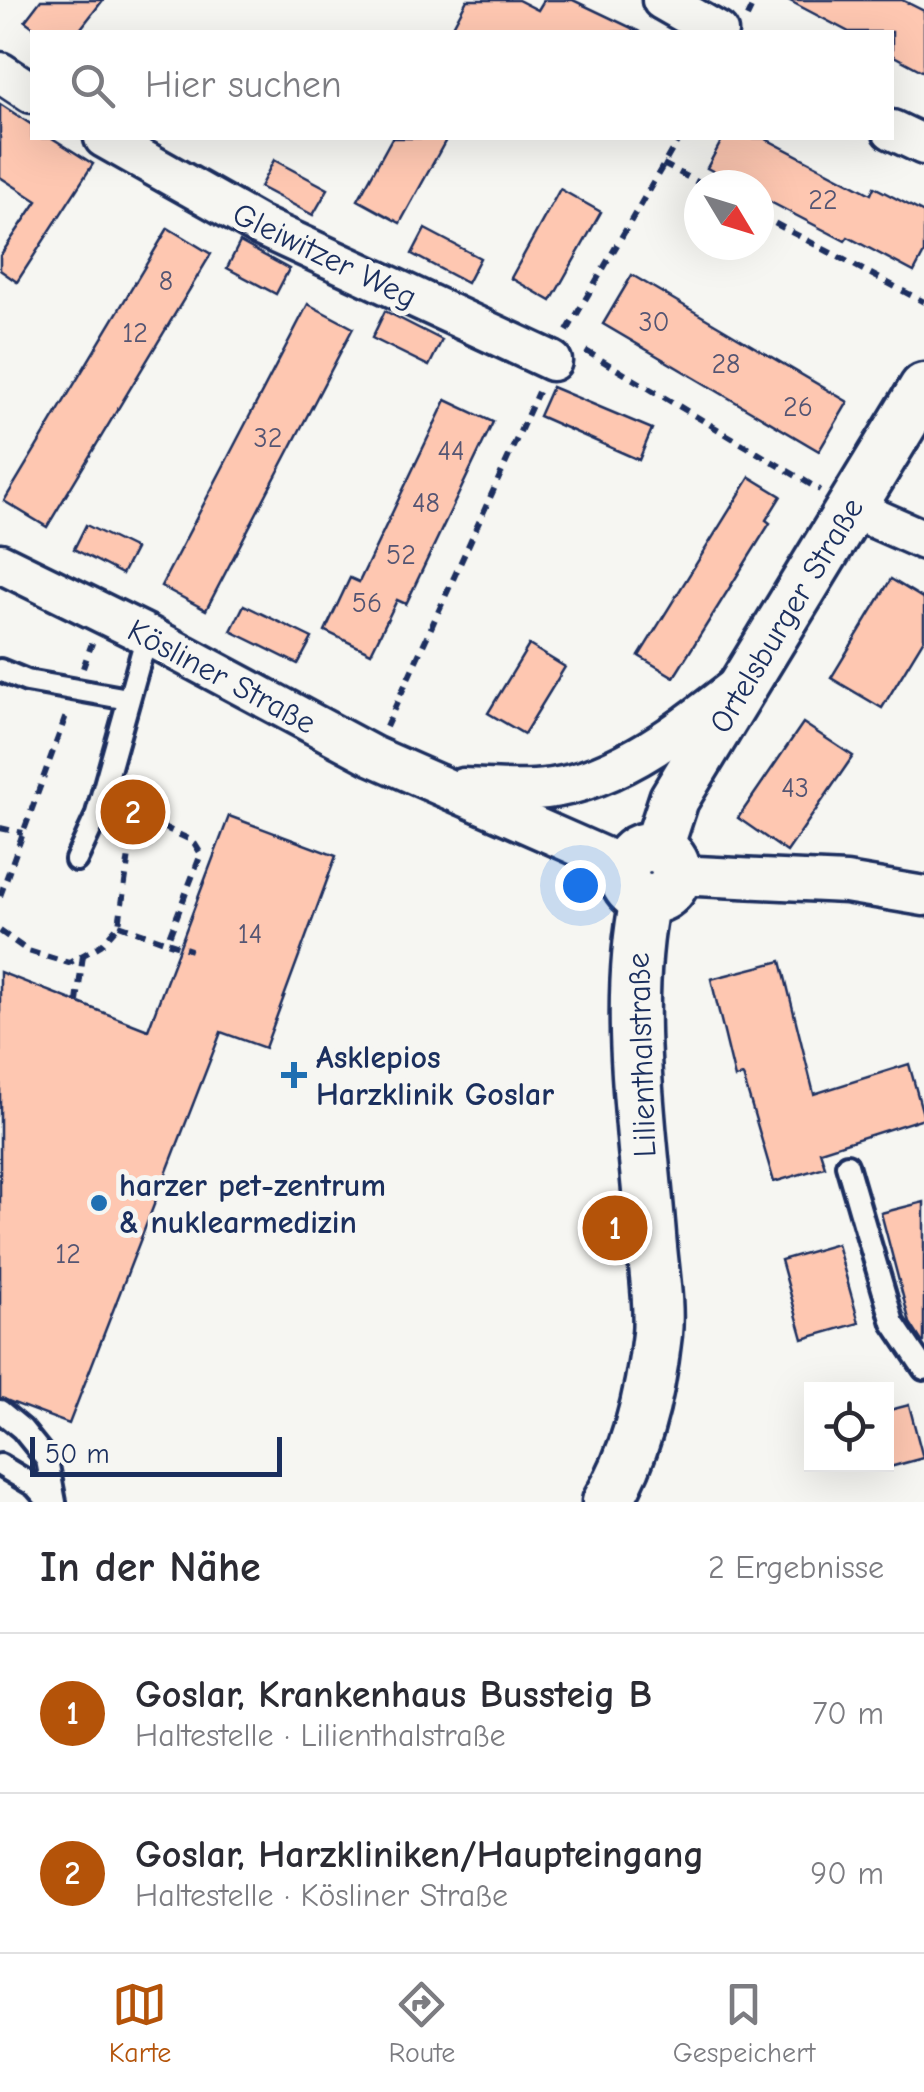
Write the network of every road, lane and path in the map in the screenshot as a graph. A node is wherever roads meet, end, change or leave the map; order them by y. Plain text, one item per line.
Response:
1 (662, 0) edge
2 (714, 30) edge
3 (0, 72) edge
4 (30, 92) edge
5 (894, 131) edge
6 (108, 140) edge
7 (678, 140) edge
8 (924, 145) edge
9 (663, 164) junction
10 (684, 175) edge
11 (774, 222) edge
12 (924, 302) edge
13 (558, 349) junction
14 (924, 388) edge
15 (851, 508) junction
16 (924, 540) edge
17 (0, 562) edge
18 (103, 613) junction
19 (147, 635) junction
20 (0, 670) edge
21 (748, 677) junction
22 (75, 690) junction
23 (128, 699) junction
24 (373, 756) junction
25 (446, 788) junction
26 (0, 828) edge
27 (23, 833) junction
28 (76, 860) dead end
29 (651, 872) junction
30 (0, 896) edge
31 (924, 896) edge
32 (119, 925) junction
33 (0, 931) edge
34 (168, 942) junction
35 (191, 950) dead end
36 (85, 954) junction
37 (77, 1002) dead end
38 (846, 1165) dead end
39 (924, 1369) edge
40 (0, 1411) edge
41 (0, 1465) edge
42 (617, 1500) edge
43 (52, 1502) edge

1 - 2 street
3 - 4 street
5 - 8 street
6 - 13 street, Gleiwitzer Weg
7 - 9 path
9 - 10 path
9 - 13 path
11 - 12 path
13 - 15 path
13 - 24 path
14 - 15 street, Ortelsburger Straße
15 - 16 street
15 - 21 street, Ortelsburger Straße
17 - 18 street, Kösliner Straße
18 - 19 street, Kösliner Straße
18 - 22 path
19 - 23 lane
19 - 24 street, Kösliner Straße
20 - 22 lane
21 - 25 street, Kösliner Straße
21 - 29 street, Ortelsburger Straße
22 - 23 lane
22 - 27 path
23 - 28 lane
24 - 25 street, Kösliner Straße
25 - 29 street, Kösliner Straße
26 - 27 path
27 - 30 path
29 - 31 street
29 - 42 street, Lilienthalstraße
32 - 34 path
32 - 34 path
32 - 36 path
33 - 36 path
34 - 35 path
36 - 37 path
38 - 39 lane
40 - 43 lane
41 - 43 lane

